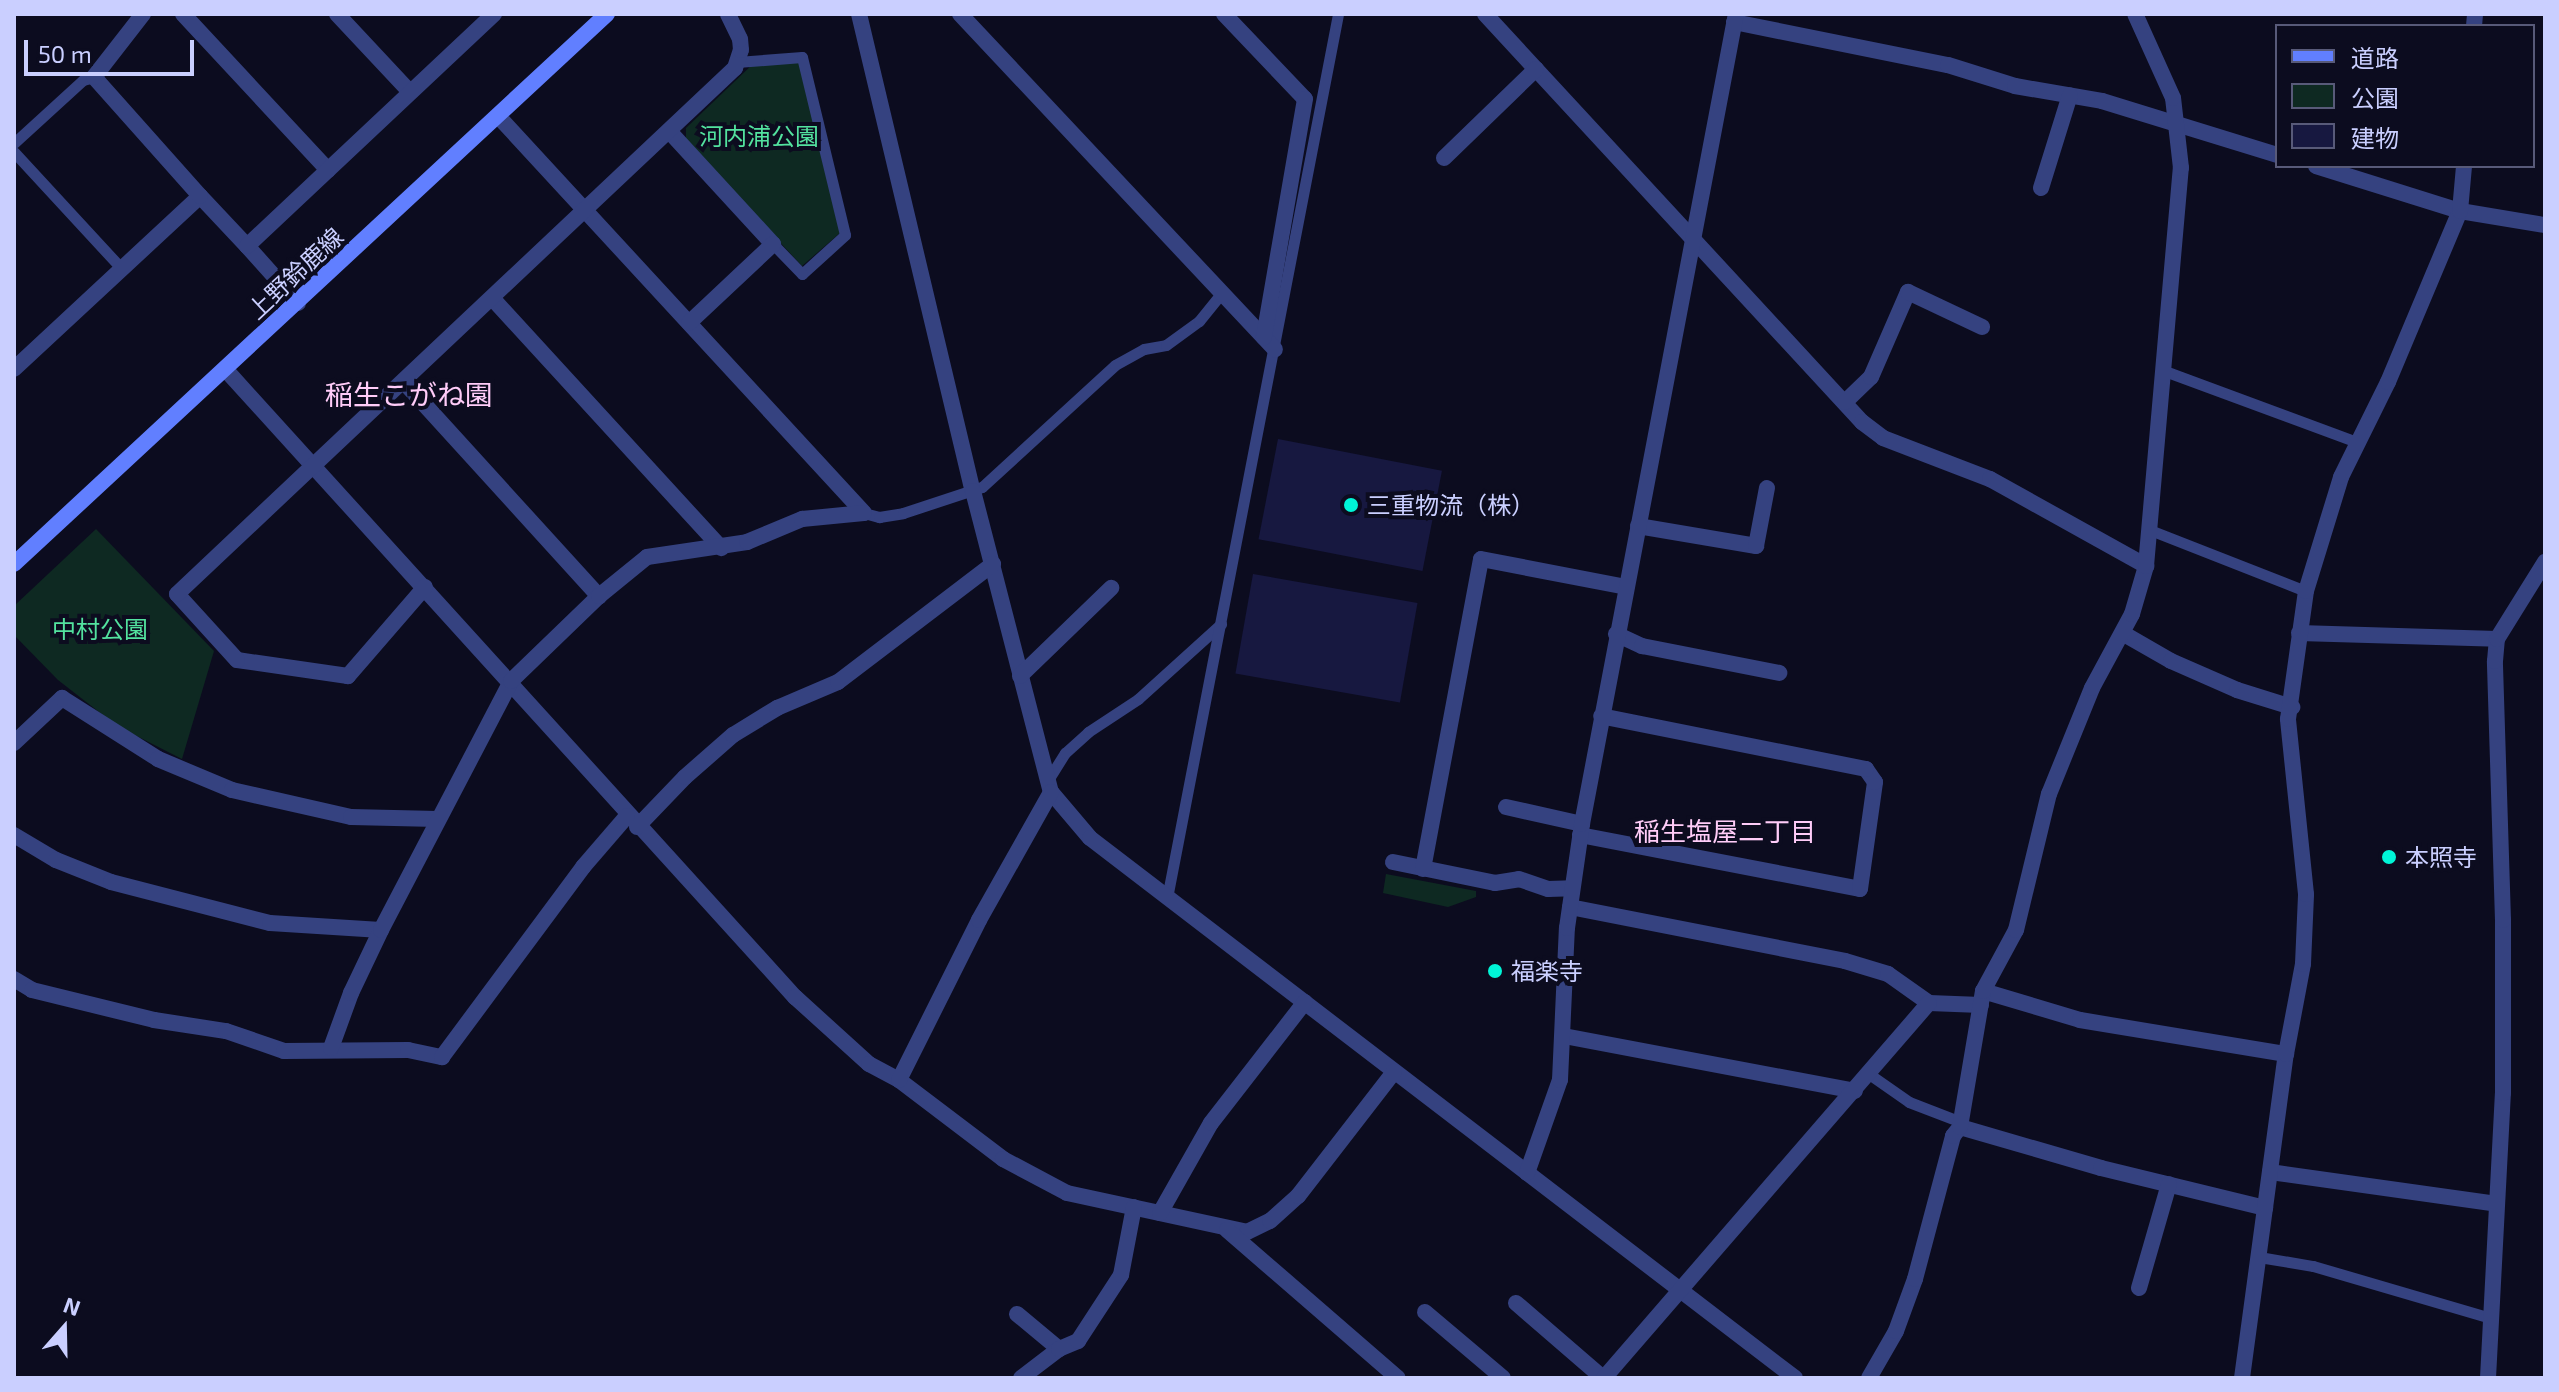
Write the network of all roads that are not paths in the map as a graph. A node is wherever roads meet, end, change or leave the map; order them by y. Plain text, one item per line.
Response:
1 (143, 14) edge
2 (183, 14) edge
3 (337, 14) edge
4 (607, 14) edge
5 (728, 14) edge
6 (859, 14) edge
7 (960, 14) edge
8 (1224, 14) edge
9 (1338, 14) edge
10 (1485, 14) edge
11 (2135, 14) edge
12 (491, 15) edge
13 (1735, 18) edge
14 (737, 62) junction
15 (1536, 69) junction
16 (94, 77) junction
17 (410, 92) junction
18 (2070, 95) junction
19 (498, 116) junction
20 (2178, 126) junction
21 (669, 131) junction
22 (14, 143) edge
23 (14, 152) edge
24 (2275, 154) edge
25 (1444, 158) dead end
26 (2322, 168) edge
27 (2464, 168) edge
28 (328, 170) junction
29 (2041, 188) dead end
30 (200, 196) junction
31 (586, 208) junction
32 (2460, 211) junction
33 (2545, 225) edge
34 (1693, 238) junction
35 (773, 244) junction
36 (247, 246) junction
37 (122, 269) junction
38 (1222, 293) junction
39 (493, 299) junction
40 (298, 303) junction
41 (689, 323) junction
42 (1982, 327) dead end
43 (1269, 343) junction
44 (14, 369) edge
45 (226, 370) junction
46 (2162, 370) junction
47 (404, 382) junction
48 (1845, 402) junction
49 (2357, 442) junction
50 (314, 466) junction
51 (1767, 488) dead end
52 (973, 491) junction
53 (864, 513) junction
54 (1638, 526) junction
55 (2150, 530) junction
56 (721, 548) junction
57 (2545, 562) edge
58 (14, 564) edge
59 (993, 564) junction
60 (2146, 566) junction
61 (425, 587) junction
62 (1626, 587) junction
63 (1111, 588) dead end
64 (2306, 591) junction
65 (599, 596) junction
66 (1222, 623) junction
67 (2299, 633) junction
68 (1616, 634) junction
69 (2124, 634) junction
70 (2497, 639) junction
71 (1779, 673) dead end
72 (1020, 676) junction
73 (511, 681) junction
74 (2292, 707) junction
75 (1601, 716) junction
76 (14, 743) edge
77 (1049, 786) junction
78 (1506, 807) dead end
79 (437, 819) junction
80 (632, 821) junction
81 (1581, 830) junction
82 (14, 835) edge
83 (1393, 862) dead end
84 (1423, 869) junction
85 (1572, 888) junction
86 (1167, 898) junction
87 (1570, 907) junction
88 (381, 930) junction
89 (14, 979) edge
90 (1982, 998) junction
91 (1305, 1002) junction
92 (1929, 1003) junction
93 (1564, 1036) junction
94 (331, 1048) junction
95 (2286, 1054) junction
96 (1394, 1072) junction
97 (1869, 1074) junction
98 (899, 1080) junction
99 (1855, 1091) junction
100 (1960, 1125) junction
101 (2270, 1172) junction
102 (1527, 1173) junction
103 (2169, 1184) junction
104 (2497, 1204) junction
105 (1134, 1207) junction
106 (2265, 1208) junction
107 (1160, 1213) junction
108 (1227, 1230) junction
109 (2259, 1257) junction
110 (2139, 1288) dead end
111 (1681, 1291) junction
112 (1516, 1303) dead end
113 (1425, 1312) dead end
114 (1017, 1314) dead end
115 (2491, 1318) junction
116 (1059, 1349) junction
117 (1021, 1378) edge
118 (1398, 1378) edge
119 (1503, 1378) edge
120 (1603, 1378) edge
121 (1795, 1378) edge
122 (1869, 1378) edge
123 (2242, 1378) edge
124 (2488, 1378) edge

1 - 16 street
2 - 28 street
3 - 17 street
4 - 19 main road, 上野鈴鹿線
5 - 14 street
6 - 52 street
7 - 38 street
8 - 43 street
9 - 43 lane
10 - 15 street
11 - 20 street
12 - 17 street
13 - 18 street
13 - 34 street
14 - 21 street
14 - 35 lane
15 - 25 street
15 - 34 street
16 - 22 lane
16 - 30 street
17 - 28 street
18 - 20 street
18 - 29 street
19 - 31 street
19 - 40 main road, 上野鈴鹿線
20 - 24 street
20 - 46 street
21 - 31 street
21 - 35 street
23 - 37 lane
26 - 32 street
27 - 32 street
28 - 36 street
30 - 36 street
30 - 37 street
31 - 39 street
31 - 41 street
32 - 33 street
32 - 49 street
34 - 48 street
34 - 54 street
35 - 41 street
36 - 40 street
37 - 44 street
38 - 43 street
38 - 52 lane
39 - 47 street
39 - 56 street
40 - 45 main road, 上野鈴鹿線
41 - 53 street
42 - 48 street
43 - 66 lane
45 - 50 street
45 - 58 main road, 上野鈴鹿線
46 - 49 lane
46 - 55 street
47 - 50 street
47 - 65 street
48 - 60 street
49 - 64 street
50 - 61 street
50 - 61 street
51 - 54 street
52 - 53 lane
52 - 59 street
53 - 56 street
54 - 62 street
55 - 60 street
55 - 64 lane
56 - 65 street
57 - 70 street
59 - 72 street
59 - 80 street
60 - 69 street
61 - 73 street
62 - 68 street
62 - 84 street
63 - 72 street
64 - 67 street
65 - 73 street
66 - 77 lane
66 - 86 lane
67 - 70 street
67 - 74 street
68 - 71 street
68 - 75 street
69 - 74 street
69 - 90 street
70 - 104 street
72 - 77 street
73 - 79 street
73 - 80 street
74 - 95 street
75 - 81 street
75 - 81 street
76 - 79 street
77 - 86 street
77 - 98 street
78 - 81 street
79 - 88 street
80 - 94 street
80 - 98 street
81 - 85 street
82 - 88 street
83 - 84 street
84 - 85 street
85 - 87 street
86 - 91 street
87 - 92 street
87 - 93 street
88 - 94 street
89 - 94 street
90 - 92 street
90 - 95 street
90 - 100 street
91 - 96 street
91 - 107 street
92 - 97 street
93 - 99 street
93 - 102 street
95 - 101 street
96 - 102 street
96 - 108 street
97 - 99 street
97 - 100 lane
98 - 105 street
99 - 111 street
100 - 103 street
100 - 122 street
101 - 104 street
101 - 106 street
102 - 111 street
103 - 106 street
103 - 110 street
104 - 115 street
105 - 107 street
105 - 116 street
106 - 109 street
107 - 108 street
108 - 118 street
109 - 115 lane
109 - 123 street
111 - 120 street
111 - 121 street
112 - 120 street
113 - 119 street
114 - 116 street
115 - 124 street
116 - 117 street

